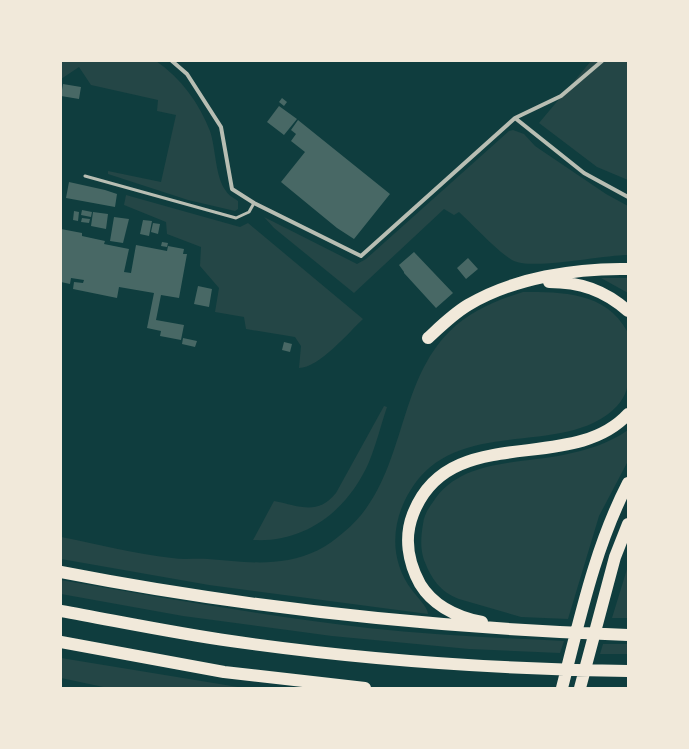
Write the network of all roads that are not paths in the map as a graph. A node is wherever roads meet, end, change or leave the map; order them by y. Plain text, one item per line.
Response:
1 (172, 61) edge
2 (602, 61) edge
3 (515, 118) junction
4 (85, 176) dead end
5 (628, 197) edge
6 (254, 203) junction
7 (628, 269) edge
8 (522, 283) junction
9 (628, 311) edge
10 (428, 338) dead end
11 (628, 414) edge
12 (628, 483) edge
13 (628, 524) edge
14 (61, 572) edge
15 (61, 611) edge
16 (541, 632) junction
17 (628, 635) edge
18 (61, 642) edge
19 (628, 671) edge
20 (365, 688) edge
21 (562, 688) edge
22 (580, 688) edge

1 - 6 street
2 - 3 street
3 - 5 street
3 - 6 street
4 - 6 lane
7 - 8 highway
8 - 9 highway
8 - 10 highway
11 - 16 highway
12 - 21 highway
13 - 22 highway
14 - 16 highway
15 - 19 highway
16 - 17 highway
18 - 20 highway

